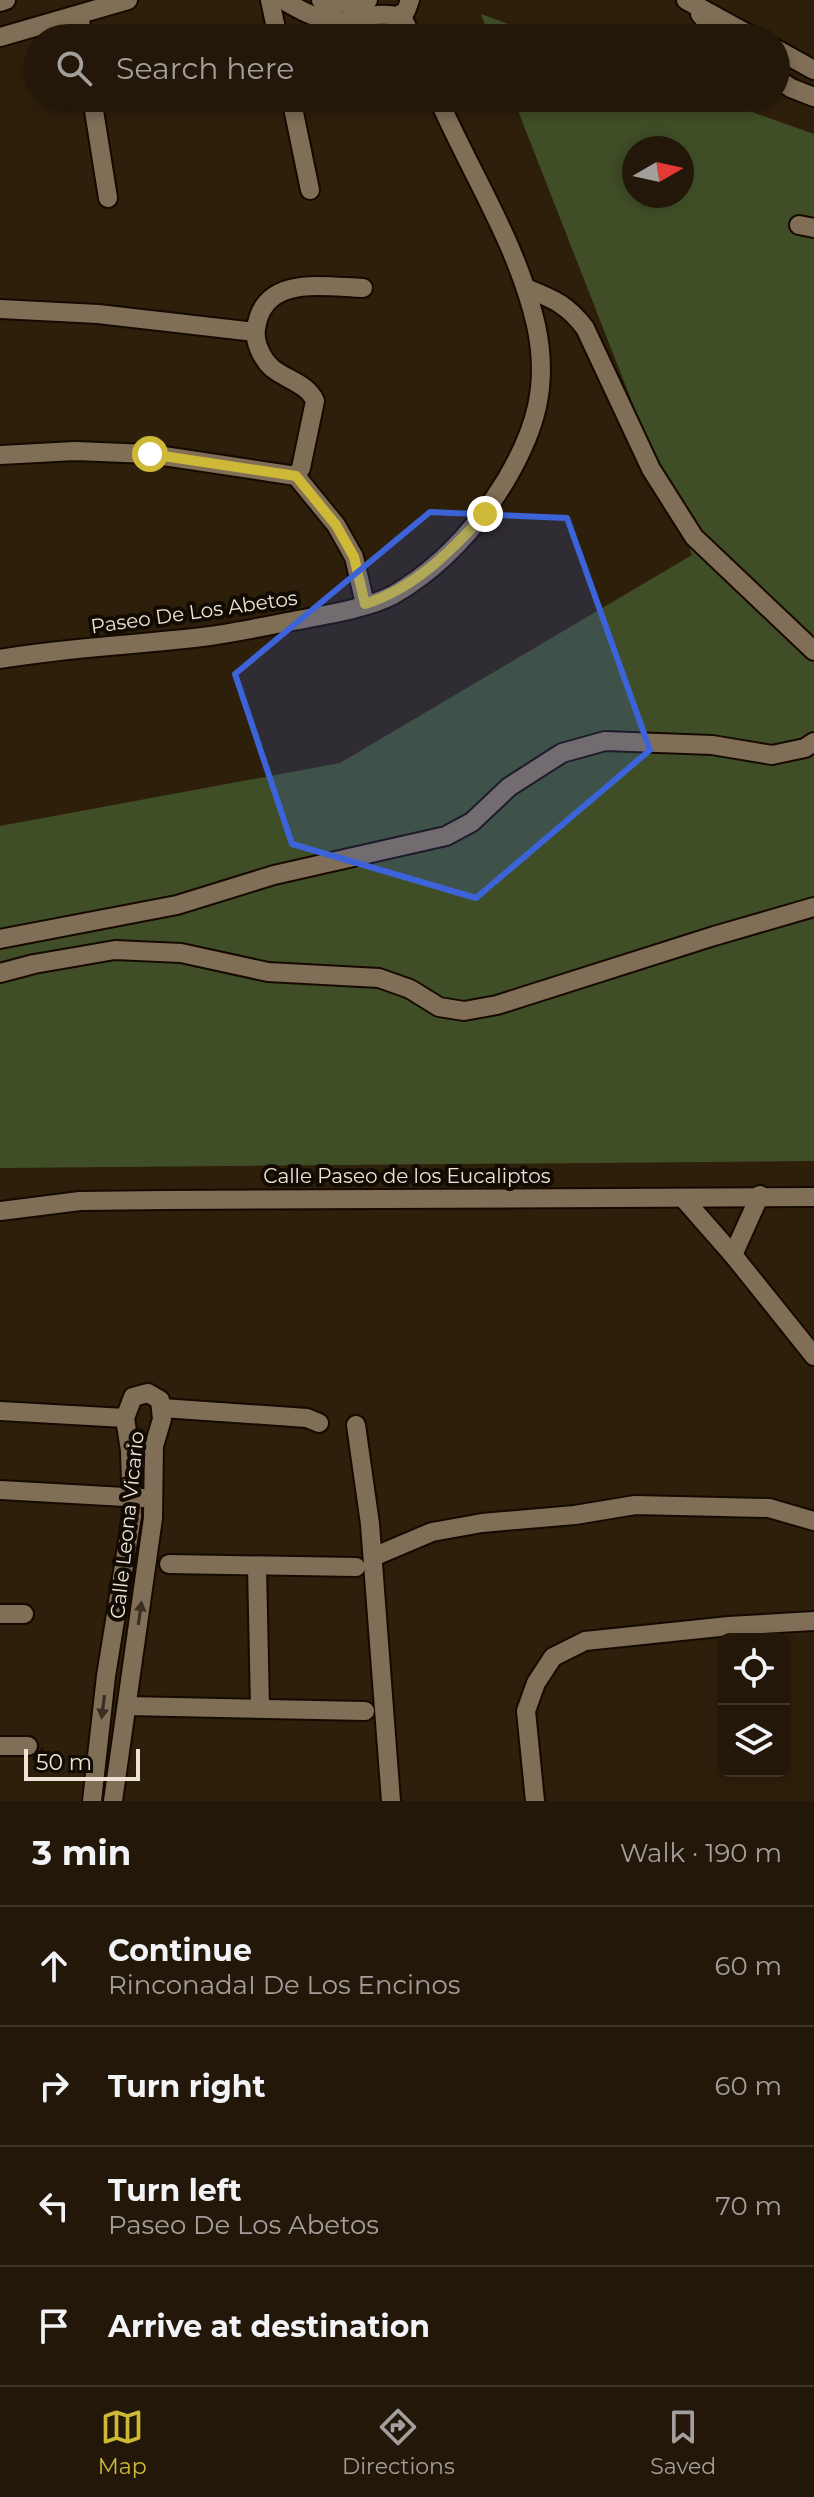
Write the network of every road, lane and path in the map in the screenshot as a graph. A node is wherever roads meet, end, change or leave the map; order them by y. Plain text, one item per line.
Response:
1 (128, 0) edge
2 (270, 0) edge
3 (283, 0) edge
4 (321, 0) edge
5 (368, 0) edge
6 (688, 1) edge
7 (395, 7) edge
8 (79, 15) junction
9 (47, 24) edge
10 (81, 24) edge
11 (275, 24) edge
12 (709, 24) edge
13 (730, 24) edge
14 (24, 30) edge
15 (0, 37) edge
16 (790, 57) edge
17 (814, 70) edge
18 (790, 87) edge
19 (814, 97) edge
20 (94, 112) edge
21 (294, 112) edge
22 (445, 112) edge
23 (310, 190) dead end
24 (108, 198) dead end
25 (363, 288) dead end
26 (526, 288) junction
27 (0, 309) edge
28 (255, 332) junction
29 (0, 455) edge
30 (296, 476) junction
31 (365, 604) junction
32 (814, 651) edge
33 (0, 659) edge
34 (814, 742) edge
35 (814, 907) edge
36 (0, 939) edge
37 (0, 973) edge
38 (760, 1195) junction
39 (814, 1197) edge
40 (683, 1198) junction
41 (0, 1211) edge
42 (733, 1255) junction
43 (814, 1356) edge
44 (162, 1408) junction
45 (0, 1411) edge
46 (125, 1418) junction
47 (319, 1423) dead end
48 (356, 1425) dead end
49 (0, 1490) edge
50 (131, 1497) junction
51 (154, 1499) junction
52 (814, 1521) edge
53 (373, 1557) junction
54 (169, 1564) dead end
55 (257, 1566) junction
56 (356, 1567) dead end
57 (0, 1614) edge
58 (24, 1614) dead end
59 (814, 1621) edge
60 (106, 1676) junction
61 (130, 1680) junction
62 (127, 1706) junction
63 (260, 1708) junction
64 (365, 1711) dead end
65 (0, 1746) edge
66 (28, 1746) dead end
67 (92, 1801) edge
68 (113, 1801) edge
69 (391, 1801) edge
70 (535, 1801) edge

1 - 8 street
2 - 11 street
3 - 7 street
4 - 5 street
6 - 12 street
6 - 13 street
8 - 9 street
8 - 10 street
14 - 15 street
16 - 17 street
18 - 19 street
20 - 24 street
21 - 23 street
22 - 26 street, Paseo De Los Abetos
25 - 28 street
26 - 31 street, Paseo De Los Abetos
26 - 32 street
27 - 28 street
28 - 30 street
29 - 30 street
30 - 31 street
31 - 33 street, Paseo De Los Abetos
34 - 36 street
35 - 37 street
38 - 39 street, Calle Paseo de los Eucaliptos
38 - 40 street, Calle Paseo de los Eucaliptos
38 - 42 street
40 - 41 street, Calle Paseo de los Eucaliptos
40 - 42 street
42 - 43 street
44 - 46 street, Calle Leona Vicario
44 - 47 street
44 - 51 street, Calle Leona Vicario
45 - 46 street
46 - 50 street, Calle Leona Vicario
48 - 53 street
49 - 50 street
50 - 51 street
50 - 60 street, Calle Leona Vicario
61 -> 51 street, Calle Leona Vicario
52 - 53 street
53 - 69 street
54 - 55 street
55 - 56 street
55 - 63 street
57 - 58 street
59 - 70 street
60 - 61 street
60 -> 67 street, Calle Leona Vicario
61 - 62 street, Calle Leona Vicario
62 - 63 street
62 - 68 street, Calle Leona Vicario
63 - 64 street
65 - 66 street

